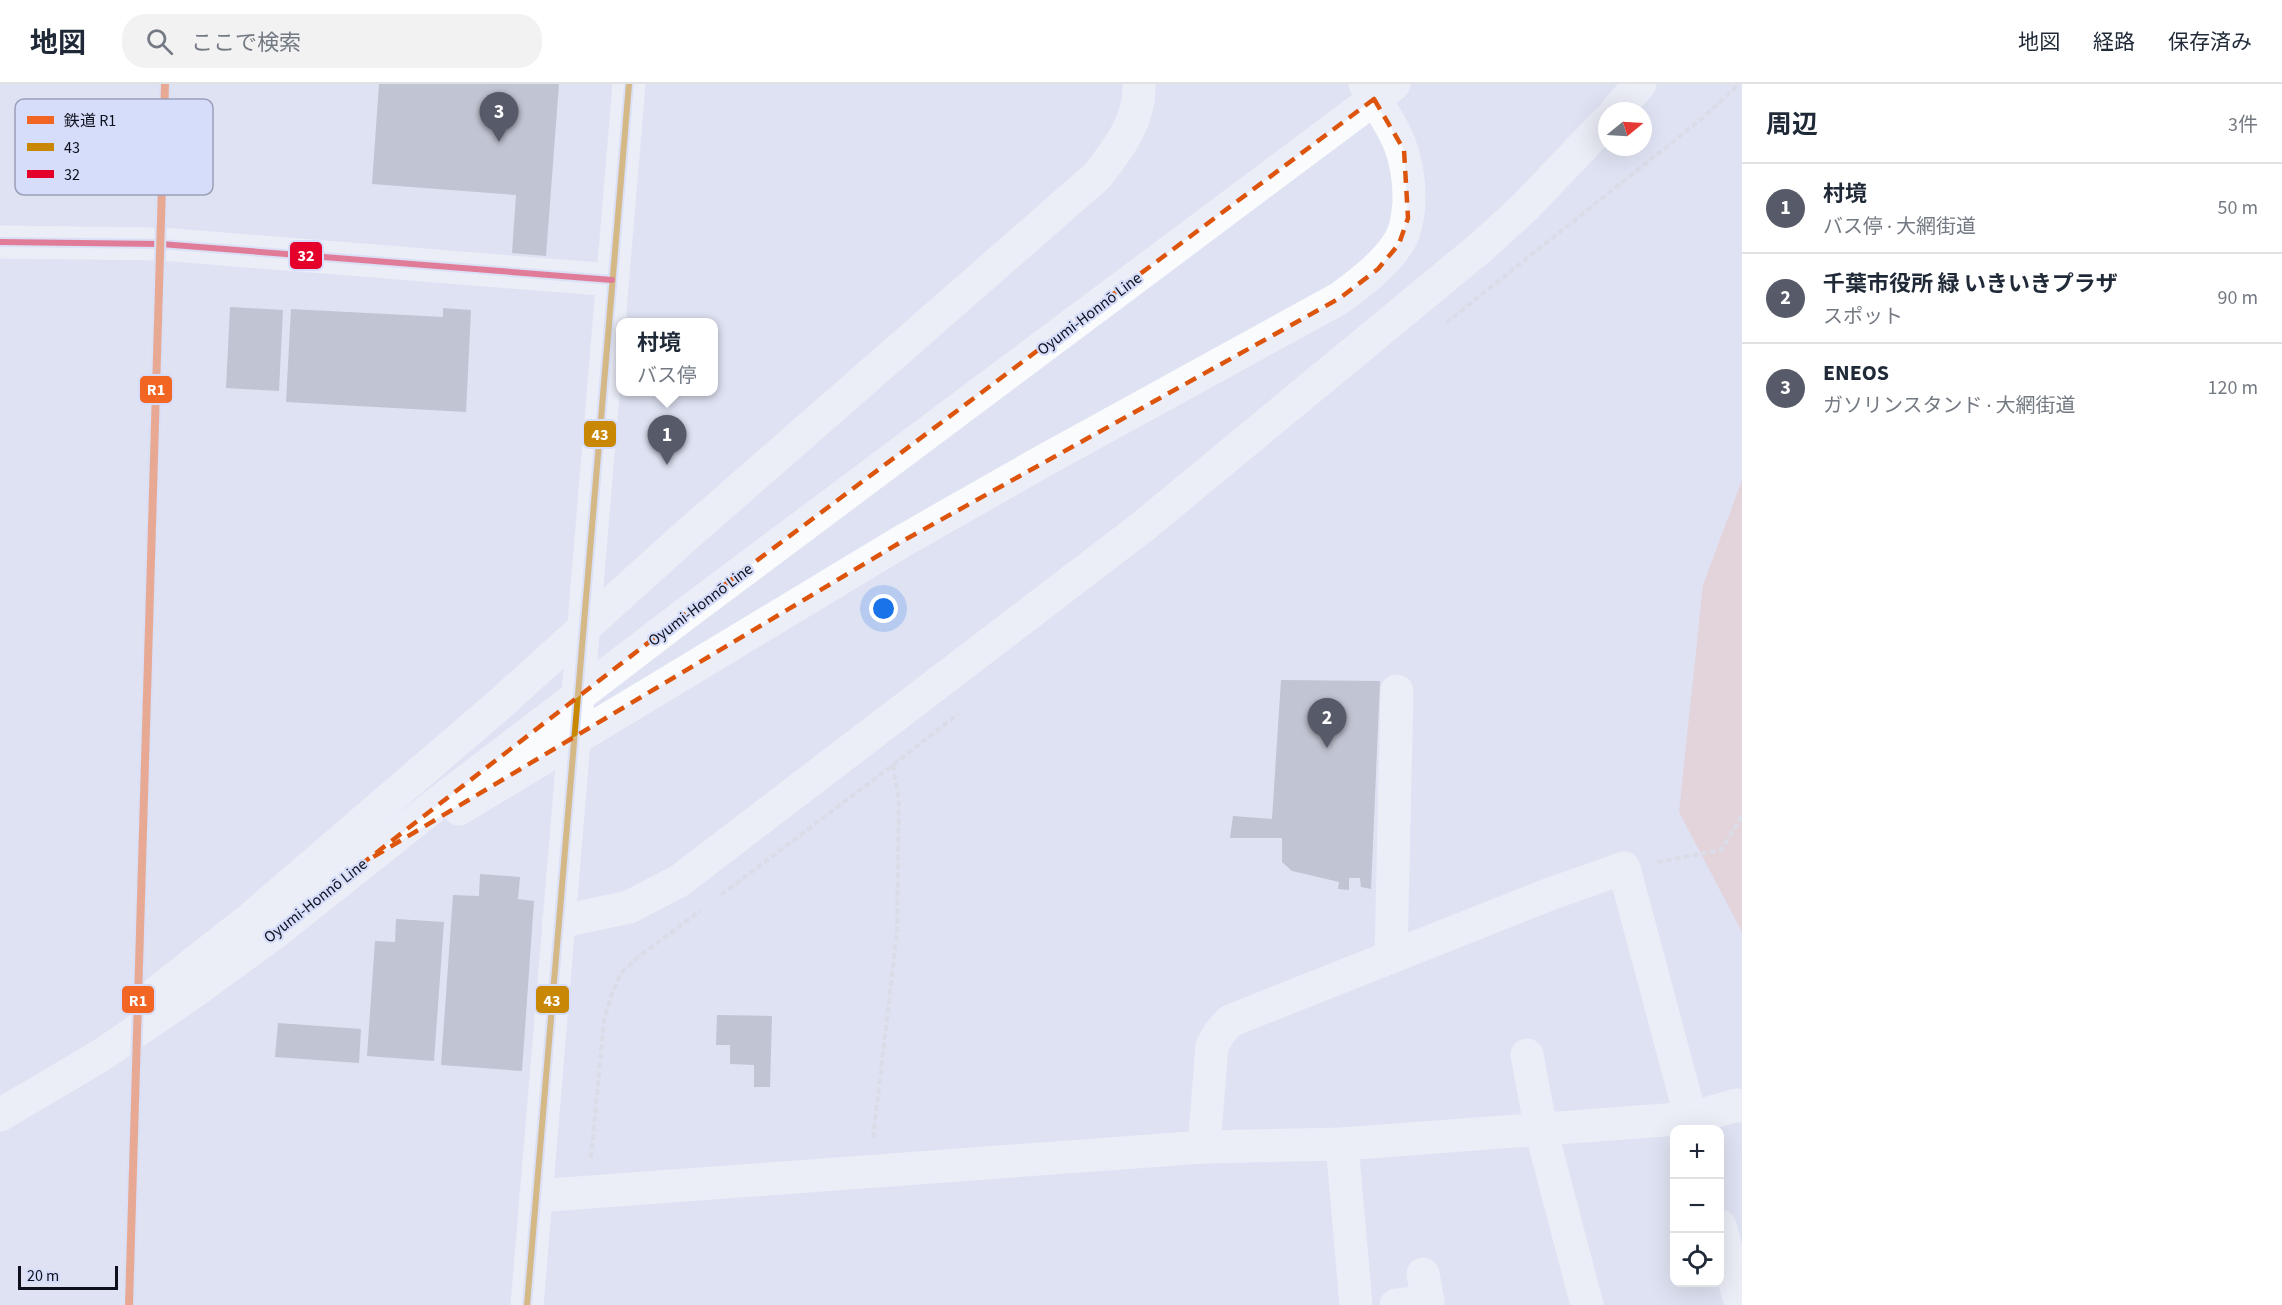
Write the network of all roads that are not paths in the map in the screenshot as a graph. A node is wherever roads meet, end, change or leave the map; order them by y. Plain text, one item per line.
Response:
1 (629, 84) edge
2 (1139, 84) edge
3 (1365, 84) edge
4 (1394, 84) edge
5 (1640, 84) edge
6 (1624, 102) edge
7 (1598, 130) edge
8 (0, 242) edge
9 (612, 280) junction
10 (1396, 691) dead end
11 (363, 863) junction
12 (558, 922) junction
13 (1390, 957) junction
14 (1527, 1055) dead end
15 (1742, 1106) edge
16 (0, 1115) edge
17 (1692, 1124) edge
18 (1541, 1130) junction
19 (1342, 1143) junction
20 (1204, 1147) junction
21 (536, 1196) junction
22 (1721, 1233) edge
23 (1423, 1274) dead end
24 (1739, 1286) edge
25 (527, 1305) edge
26 (1356, 1305) edge
27 (1396, 1305) edge
28 (1587, 1305) edge

1 - 9 main road
2 - 16 main road
3 - 11 main road
4 - 11 main road, Oyumi-Honnō Line
5 - 6 main road
7 - 12 main road
8 - 9 main road
9 - 12 main road
10 - 13 main road
11 - 16 main road, Oyumi-Honnō Line
12 - 21 main road
13 - 17 main road
13 - 20 main road
14 - 18 main road
15 - 17 main road
17 - 18 main road
18 - 19 main road
18 - 28 main road
19 - 20 main road
19 - 26 main road
20 - 21 main road
21 - 25 main road
22 - 24 main road
23 - 27 main road

